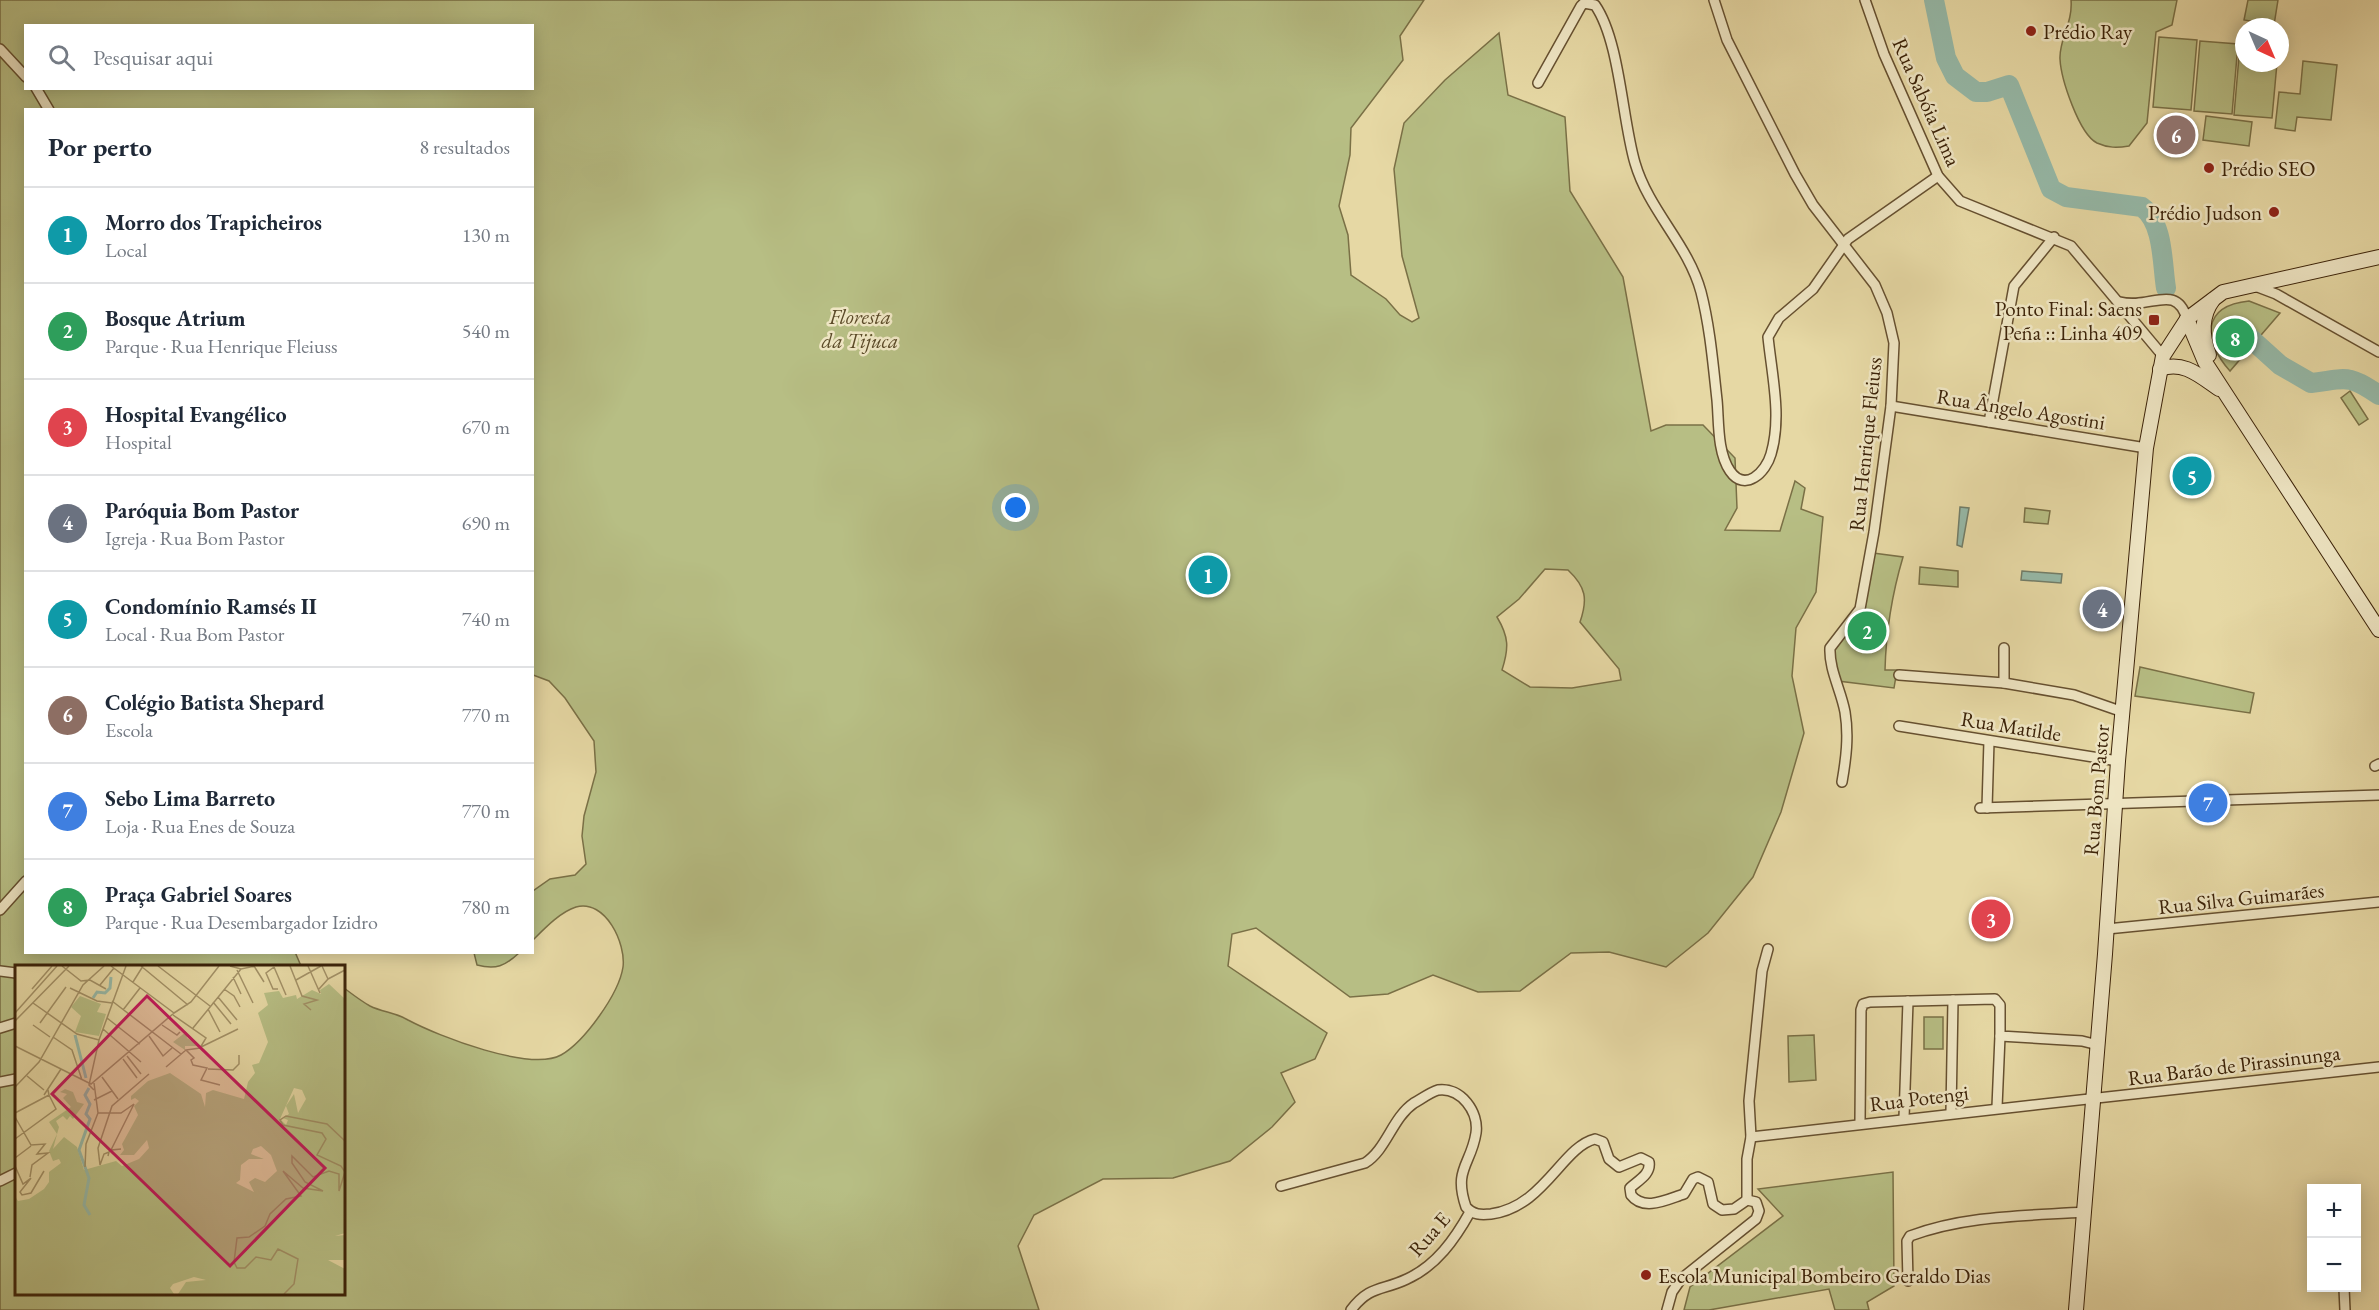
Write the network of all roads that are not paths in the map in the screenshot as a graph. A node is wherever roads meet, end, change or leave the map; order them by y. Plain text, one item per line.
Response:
1 (1714, 0) edge
2 (1865, 0) edge
3 (0, 49) edge
4 (24, 75) edge
5 (1538, 83) dead end
6 (37, 90) edge
7 (48, 108) edge
8 (1938, 176) junction
9 (2054, 237) junction
10 (1843, 246) junction
11 (2379, 257) edge
12 (2250, 285) junction
13 (2217, 296) junction
14 (2120, 302) junction
15 (2187, 319) junction
16 (2379, 352) edge
17 (2161, 363) junction
18 (2228, 395) junction
19 (1891, 406) junction
20 (1989, 422) junction
21 (2146, 448) junction
22 (2379, 630) edge
23 (2004, 648) dead end
24 (1899, 675) dead end
25 (2004, 683) junction
26 (2123, 712) junction
27 (1899, 726) dead end
28 (1989, 741) junction
29 (2118, 761) junction
30 (1842, 782) dead end
31 (2379, 795) edge
32 (2115, 804) junction
33 (24, 883) edge
34 (2379, 902) edge
35 (0, 909) edge
36 (2107, 929) junction
37 (1768, 949) dead end
38 (0, 971) edge
39 (15, 973) edge
40 (1953, 1000) junction
41 (1908, 1001) junction
42 (15, 1023) edge
43 (0, 1028) edge
44 (2000, 1036) junction
45 (2098, 1045) junction
46 (2379, 1067) edge
47 (15, 1078) edge
48 (0, 1082) edge
49 (2092, 1100) junction
50 (1996, 1107) junction
51 (1951, 1112) junction
52 (1904, 1118) junction
53 (1860, 1122) junction
54 (1751, 1137) junction
55 (15, 1174) edge
56 (0, 1181) edge
57 (1281, 1186) dead end
58 (1747, 1200) junction
59 (1470, 1212) junction
60 (2085, 1212) junction
61 (1908, 1281) dead end
62 (2344, 1292) edge
63 (1351, 1310) edge
64 (1667, 1310) edge
65 (2076, 1310) edge
66 (2345, 1310) edge

1 - 10 street, Rua Henrique Fleiuss
2 - 8 street, Rua Sabóia Lima
3 - 4 street
5 - 10 street
6 - 7 street
8 - 9 street, Rua Sabóia Lima
8 - 10 street
9 - 14 street, Rua Sabóia Lima
9 - 20 street
10 - 19 street, Rua Henrique Fleiuss
11 - 12 street, Rua Bom Pastor
12 - 13 street, Rua Bom Pastor
12 - 16 street
13 - 15 street, Rua Bom Pastor
13 - 18 street
14 - 15 street
14 - 17 street, Rua Sabóia Lima
15 - 17 street, Rua Bom Pastor
15 - 18 street
17 - 18 street
17 - 21 street, Rua Bom Pastor
18 - 22 street
19 - 20 street, Rua Ângelo Agostini
19 - 30 street, Rua Henrique Fleiuss
20 - 21 street, Rua Ângelo Agostini
21 - 26 street, Rua Bom Pastor
23 - 25 street
24 - 25 street
25 - 26 street
26 - 29 street, Rua Bom Pastor
27 - 28 street, Rua Matilde
28 - 29 street, Rua Matilde
28 - 32 street
29 - 32 street, Rua Bom Pastor
31 - 32 street
32 - 36 street, Rua Bom Pastor
33 - 35 street
34 - 36 street, Rua Silva Guimarães
36 - 45 street, Rua Bom Pastor
37 - 54 street
38 - 39 street
40 - 41 street
40 - 44 street
40 - 51 street
41 - 52 street
41 - 53 street
42 - 43 street
44 - 45 street
44 - 50 street
45 - 49 street, Rua Bom Pastor
46 - 49 street, Rua Barão de Pirassinunga
47 - 48 street
49 - 50 street, Rua Potengi
49 - 60 street, Rua Bom Pastor
50 - 51 street, Rua Potengi
51 - 52 street, Rua Potengi
52 - 53 street, Rua Potengi
53 - 54 street, Rua Potengi
54 - 58 street
55 - 56 street
57 - 59 street
58 - 59 street
58 - 64 street
59 - 63 street, Rua E
60 - 61 street
60 - 65 street, Rua Bom Pastor
62 - 66 street

